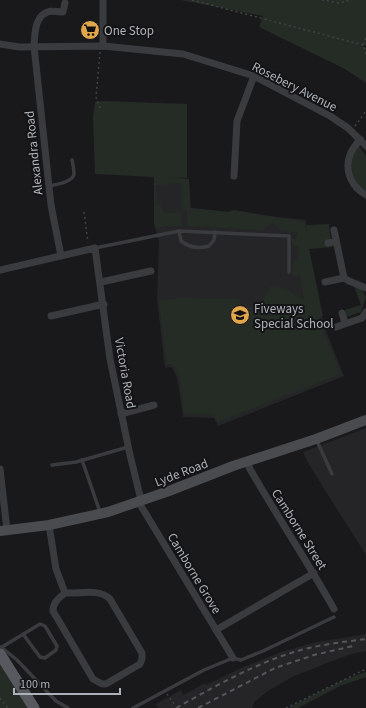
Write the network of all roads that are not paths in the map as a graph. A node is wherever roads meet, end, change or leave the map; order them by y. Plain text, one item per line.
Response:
1 (103, 0) edge
2 (65, 3) dead end
3 (0, 44) edge
4 (34, 46) junction
5 (101, 46) junction
6 (254, 76) junction
7 (360, 139) junction
8 (366, 146) edge
9 (72, 160) dead end
10 (234, 176) dead end
11 (49, 186) junction
12 (366, 195) edge
13 (334, 230) dead end
14 (179, 231) junction
15 (215, 232) junction
16 (336, 242) junction
17 (328, 243) dead end
18 (92, 249) junction
19 (61, 256) junction
20 (0, 270) edge
21 (151, 271) dead end
22 (289, 272) dead end
23 (344, 278) junction
24 (101, 282) junction
25 (325, 282) dead end
26 (366, 288) edge
27 (104, 304) junction
28 (342, 312) dead end
29 (366, 312) edge
30 (51, 316) dead end
31 (345, 323) junction
32 (336, 327) dead end
33 (154, 405) dead end
34 (121, 414) junction
35 (366, 420) edge
36 (316, 440) junction
37 (128, 447) junction
38 (82, 460) junction
39 (247, 462) junction
40 (52, 465) dead end
41 (0, 469) edge
42 (332, 474) dead end
43 (140, 500) junction
44 (100, 514) junction
45 (49, 525) junction
46 (3, 530) edge
47 (314, 573) junction
48 (65, 593) junction
49 (334, 609) dead end
50 (334, 617) dead end
51 (216, 630) junction
52 (23, 634) junction
53 (1, 650) edge
54 (233, 658) junction
55 (34, 708) edge
56 (68, 708) edge
57 (133, 708) edge

1 - 5 street
2 - 4 street, Alexandra Road
3 - 4 street, Rosebery Avenue
4 - 5 street, Rosebery Avenue
4 - 11 street, Alexandra Road
5 - 6 street, Rosebery Avenue
6 - 7 street, Rosebery Avenue
6 - 10 street
7 - 8 street, Rosebery Avenue
7 - 12 street
9 - 11 lane
11 - 19 street, Alexandra Road
13 - 16 street
14 - 15 lane
14 - 15 lane
14 - 18 lane
15 - 22 lane
16 - 17 street
16 - 23 street
18 - 19 street
18 - 24 street, Victoria Road
19 - 20 street
21 - 24 street
23 - 25 street
23 - 26 street
24 - 27 street, Victoria Road
27 - 30 street
27 - 34 street, Victoria Road
28 - 31 street
29 - 31 street
31 - 32 street
33 - 34 street
34 - 37 street, Victoria Road
35 - 36 street, Lyde Road
36 - 39 street, Lyde Road
36 - 42 lane
37 - 38 lane
37 - 43 street, Victoria Road
38 - 40 lane
38 - 44 lane
39 - 43 street, Lyde Road
39 - 47 street, Camborne Street
41 - 46 street
43 - 44 street, Lyde Road
43 - 51 street, Camborne Grove
44 - 45 street, Lyde Road
45 - 46 street, Lyde Road
45 - 48 street
47 - 49 street, Camborne Street
47 - 51 street
48 - 48 street
50 - 54 lane
51 - 54 street, Camborne Grove
52 - 52 lane
52 - 53 lane
53 - 55 main road
53 - 56 lane
54 - 57 lane

